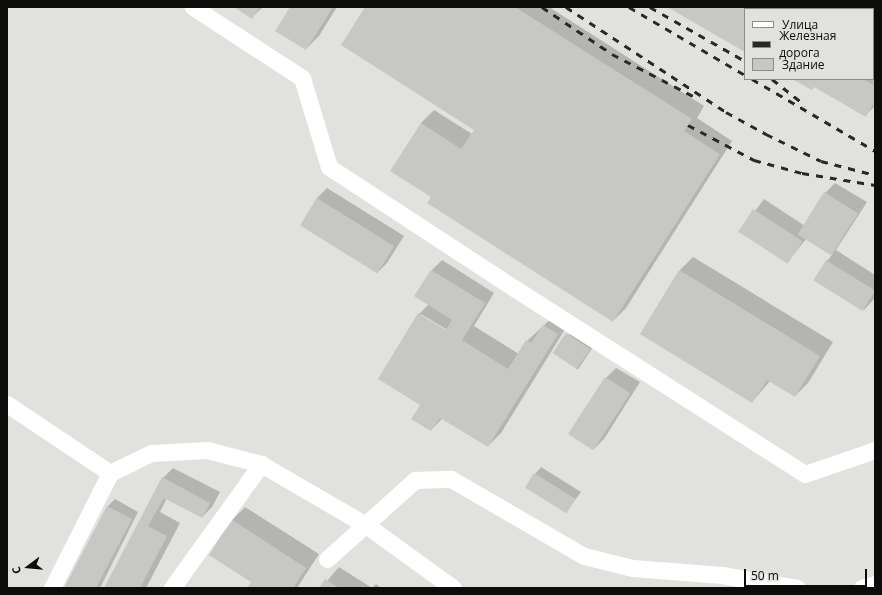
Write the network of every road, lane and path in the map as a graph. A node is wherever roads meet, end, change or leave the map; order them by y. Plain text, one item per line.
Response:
1 (193, 7) edge
2 (7, 404) edge
3 (875, 450) edge
4 (261, 464) junction
5 (110, 473) junction
6 (366, 525) junction
7 (327, 559) dead end
8 (875, 584) edge
9 (52, 588) edge
10 (172, 588) edge
11 (453, 588) edge
12 (797, 588) edge
13 (862, 588) edge

1 - 3 lane
2 - 5 lane
4 - 5 lane
4 - 6 lane
4 - 10 lane
5 - 9 lane
6 - 7 lane
6 - 11 lane
6 - 12 lane
8 - 13 lane

